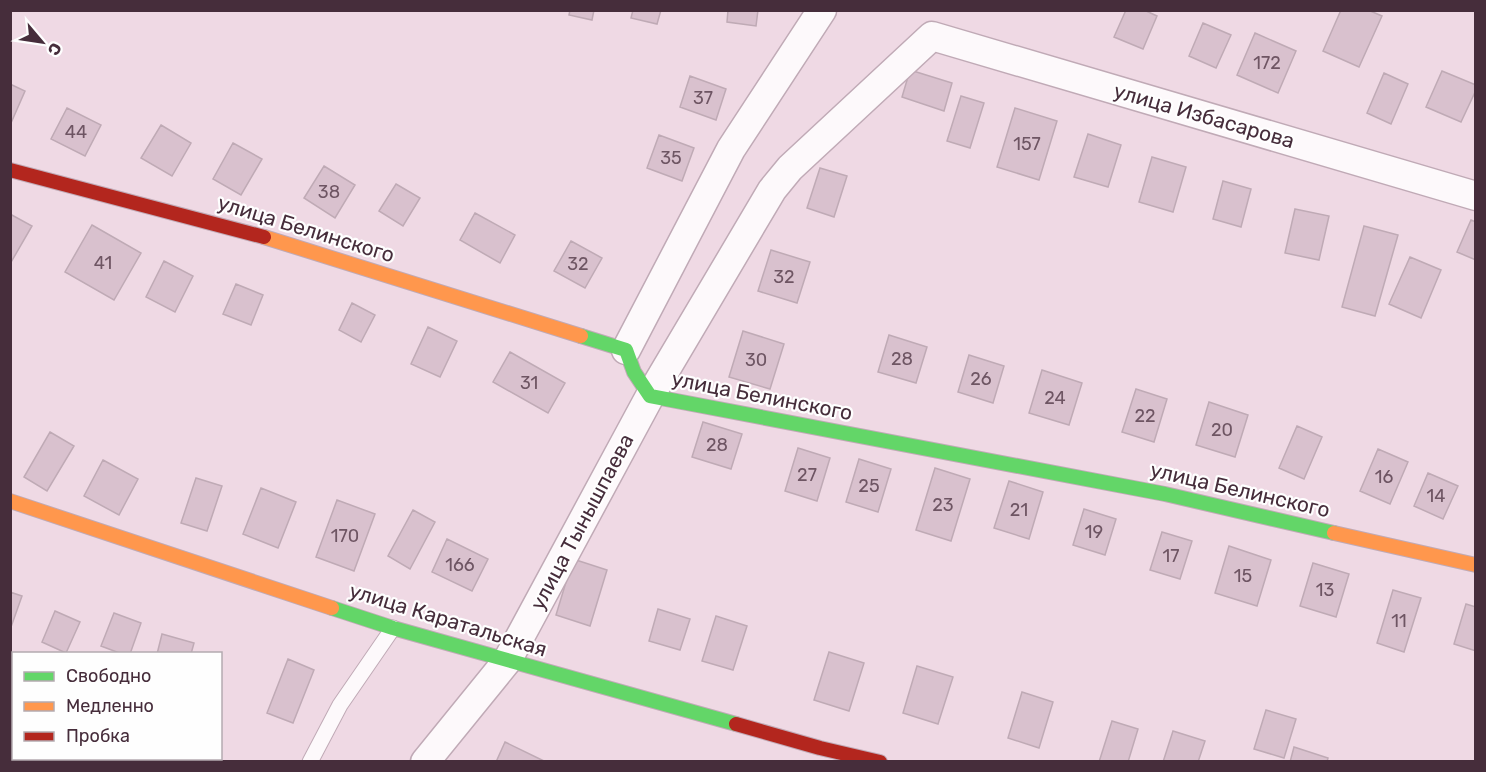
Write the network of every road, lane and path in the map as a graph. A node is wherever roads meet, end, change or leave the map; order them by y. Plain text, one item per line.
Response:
1 (822, 10) edge
2 (932, 36) joint
3 (10, 170) edge
4 (1476, 195) edge
5 (626, 350) junction
6 (650, 396) junction
7 (10, 501) edge
8 (1476, 565) edge
9 (393, 628) junction
10 (507, 661) junction
11 (818, 755) edge
12 (310, 762) edge
13 (425, 762) edge
14 (880, 762) edge

1 - 5 street
2 - 4 street, улица Избасарова
2 - 6 street, улица Тынышпаева
3 - 5 street, улица Белинского
5 - 6 street, улица Белинского
6 - 8 street, улица Белинского
6 - 10 street, улица Тынышпаева
7 - 9 street, улица Каратальская
9 - 10 street, улица Каратальская
9 - 12 lane
10 - 11 street, улица Каратальская
10 - 13 street, улица Тынышпаева
11 - 14 street, улица Каратальская

